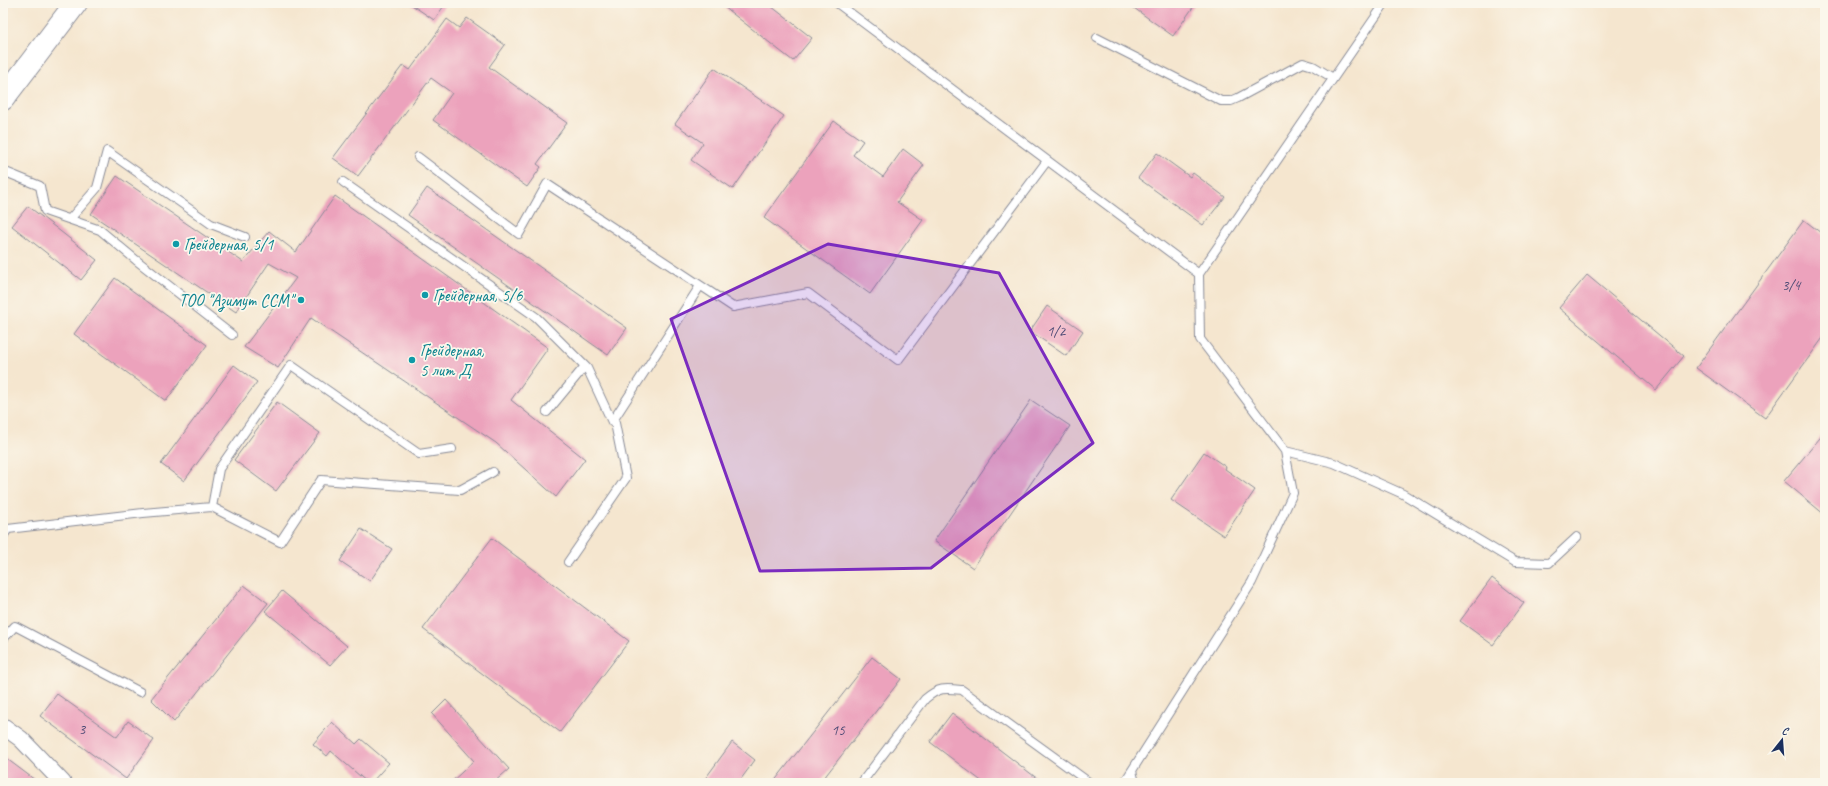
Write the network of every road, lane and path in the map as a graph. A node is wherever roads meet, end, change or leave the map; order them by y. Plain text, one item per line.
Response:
1 (76, 3) edge
2 (837, 3) edge
3 (1385, 3) edge
4 (1097, 38) dead end
5 (1333, 78) junction
6 (3, 99) edge
7 (418, 157) dead end
8 (1047, 160) junction
9 (3, 171) edge
10 (343, 182) dead end
11 (70, 219) junction
12 (245, 237) dead end
13 (1199, 274) junction
14 (700, 286) junction
15 (232, 335) dead end
16 (585, 366) junction
17 (547, 412) dead end
18 (614, 418) junction
19 (452, 449) dead end
20 (1285, 451) junction
21 (493, 472) dead end
22 (212, 507) junction
23 (3, 536) edge
24 (1577, 537) dead end
25 (568, 562) dead end
26 (3, 639) edge
27 (140, 692) dead end
28 (3, 726) edge
29 (1132, 771) junction
30 (862, 782) edge
31 (63, 783) edge
32 (1090, 783) edge
33 (1124, 783) edge
34 (1135, 783) edge

1 - 6 main road
2 - 8 lane
3 - 5 lane
4 - 5 lane
5 - 13 lane
7 - 14 lane
8 - 13 lane
8 - 14 lane
9 - 11 lane
10 - 16 lane
11 - 12 lane
11 - 15 lane
13 - 20 lane
14 - 18 lane
16 - 17 lane
16 - 18 lane
18 - 25 lane
19 - 22 lane
20 - 24 lane
20 - 29 lane
21 - 22 lane
22 - 23 lane
26 - 27 lane
28 - 31 street
29 - 33 lane
29 - 34 lane
30 - 32 lane

